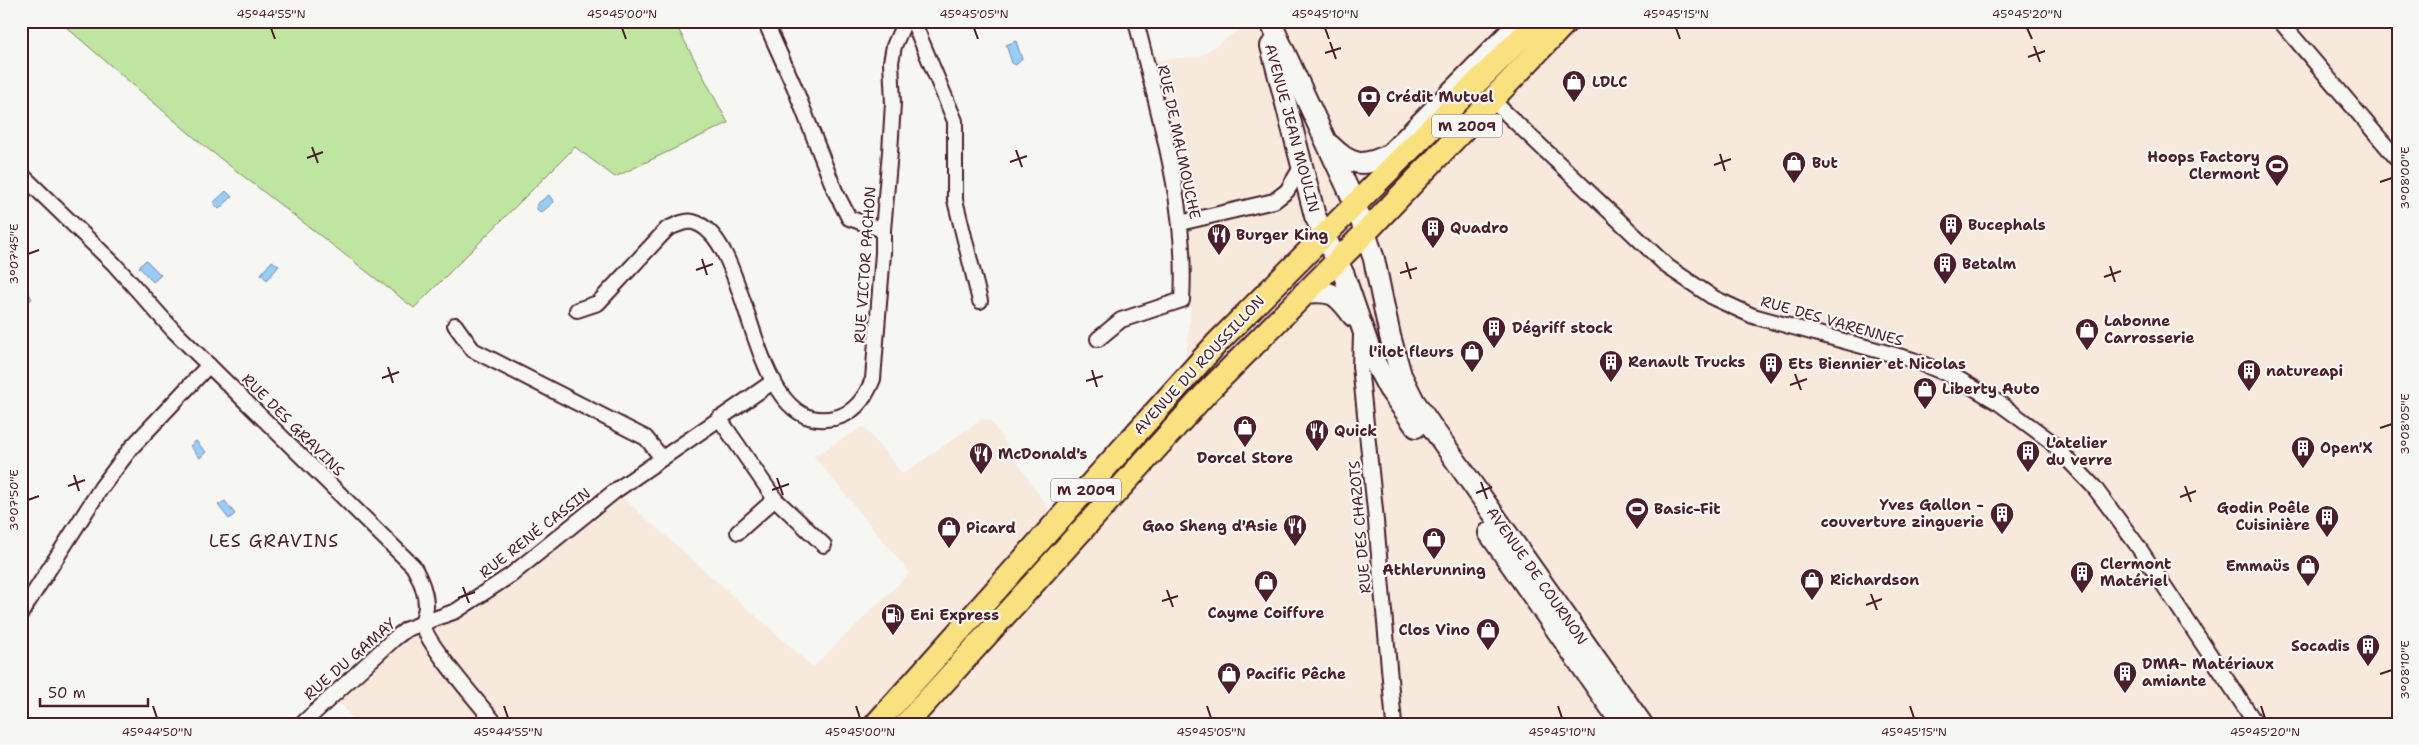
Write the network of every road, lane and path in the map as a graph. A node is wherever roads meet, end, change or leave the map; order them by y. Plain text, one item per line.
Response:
1 (765, 21) edge
2 (905, 21) edge
3 (913, 21) edge
4 (1136, 21) edge
5 (1260, 21) edge
6 (1270, 21) edge
7 (1521, 21) edge
8 (1538, 21) edge
9 (1567, 21) edge
10 (2280, 21) edge
11 (1492, 100) junction
12 (1322, 137) junction
13 (1406, 146) junction
14 (2398, 160) edge
15 (1302, 166) junction
16 (21, 174) edge
17 (1356, 206) junction
18 (1180, 223) junction
19 (882, 230) junction
20 (1366, 232) junction
21 (1323, 235) junction
22 (1337, 259) junction
23 (1303, 293) junction
24 (980, 301) dead end
25 (577, 310) dead end
26 (455, 325) dead end
27 (1361, 327) junction
28 (1098, 339) dead end
29 (1394, 354) junction
30 (1366, 363) junction
31 (209, 365) junction
32 (774, 381) junction
33 (719, 418) junction
34 (662, 458) junction
35 (776, 499) junction
36 (738, 532) dead end
37 (824, 545) dead end
38 (21, 613) edge
39 (423, 625) junction
40 (302, 724) edge
41 (496, 724) edge
42 (876, 724) edge
43 (906, 724) edge
44 (1394, 724) edge
45 (1622, 724) edge
46 (1642, 724) edge
47 (2256, 724) edge

1 - 19 street
2 - 19 street, RUE VICTOR PACHON
3 - 24 street
4 - 18 street, RUE DE MALMOUCHE
5 - 15 main road, AVENUE JEAN MOULIN
6 - 12 main road, AVENUE JEAN MOULIN
7 - 13 main road
8 - 13 main road, AVENUE DU ROUSSILLON / M 2009
9 - 11 main road, AVENUE DU ROUSSILLON / M 2009
10 - 14 street
11 - 20 main road, AVENUE DU ROUSSILLON / M 2009
11 - 47 street, RUE DES VARENNES
12 - 13 main road
12 - 17 main road, AVENUE JEAN MOULIN
13 - 17 main road, AVENUE DU ROUSSILLON / M 2009
15 - 18 street
15 - 21 main road, AVENUE JEAN MOULIN
16 - 31 street, RUE DES GRAVINS
17 - 20 main road, AVENUE JEAN MOULIN
17 - 21 main road, AVENUE DU ROUSSILLON / M 2009
18 - 28 street, RUE DE MALMOUCHE
19 - 32 street, RUE VICTOR PACHON
20 - 22 main road, AVENUE DU ROUSSILLON / M 2009
20 - 29 main road, AVENUE DE COURNON
21 - 22 main road, AVENUE JEAN MOULIN
21 - 42 main road, AVENUE DU ROUSSILLON / M 2009
22 - 23 main road, AVENUE DU ROUSSILLON / M 2009
22 - 27 main road, AVENUE DE COURNON
23 - 27 main road
23 - 43 main road, AVENUE DU ROUSSILLON / M 2009
25 - 32 street
26 - 34 street
27 - 30 main road, AVENUE DE COURNON
29 - 30 street
29 - 46 main road, AVENUE DE COURNON
30 - 44 street, RUE DES CHAZOTS
30 - 45 main road, AVENUE DE COURNON
31 - 38 street
31 - 39 street, RUE DES GRAVINS
32 - 33 street, RUE RENÉ CASSIN
33 - 34 street, RUE RENÉ CASSIN
33 - 35 street
34 - 39 street, RUE RENÉ CASSIN
35 - 36 street
35 - 37 street
39 - 40 street, RUE DU GAMAY
39 - 41 street

